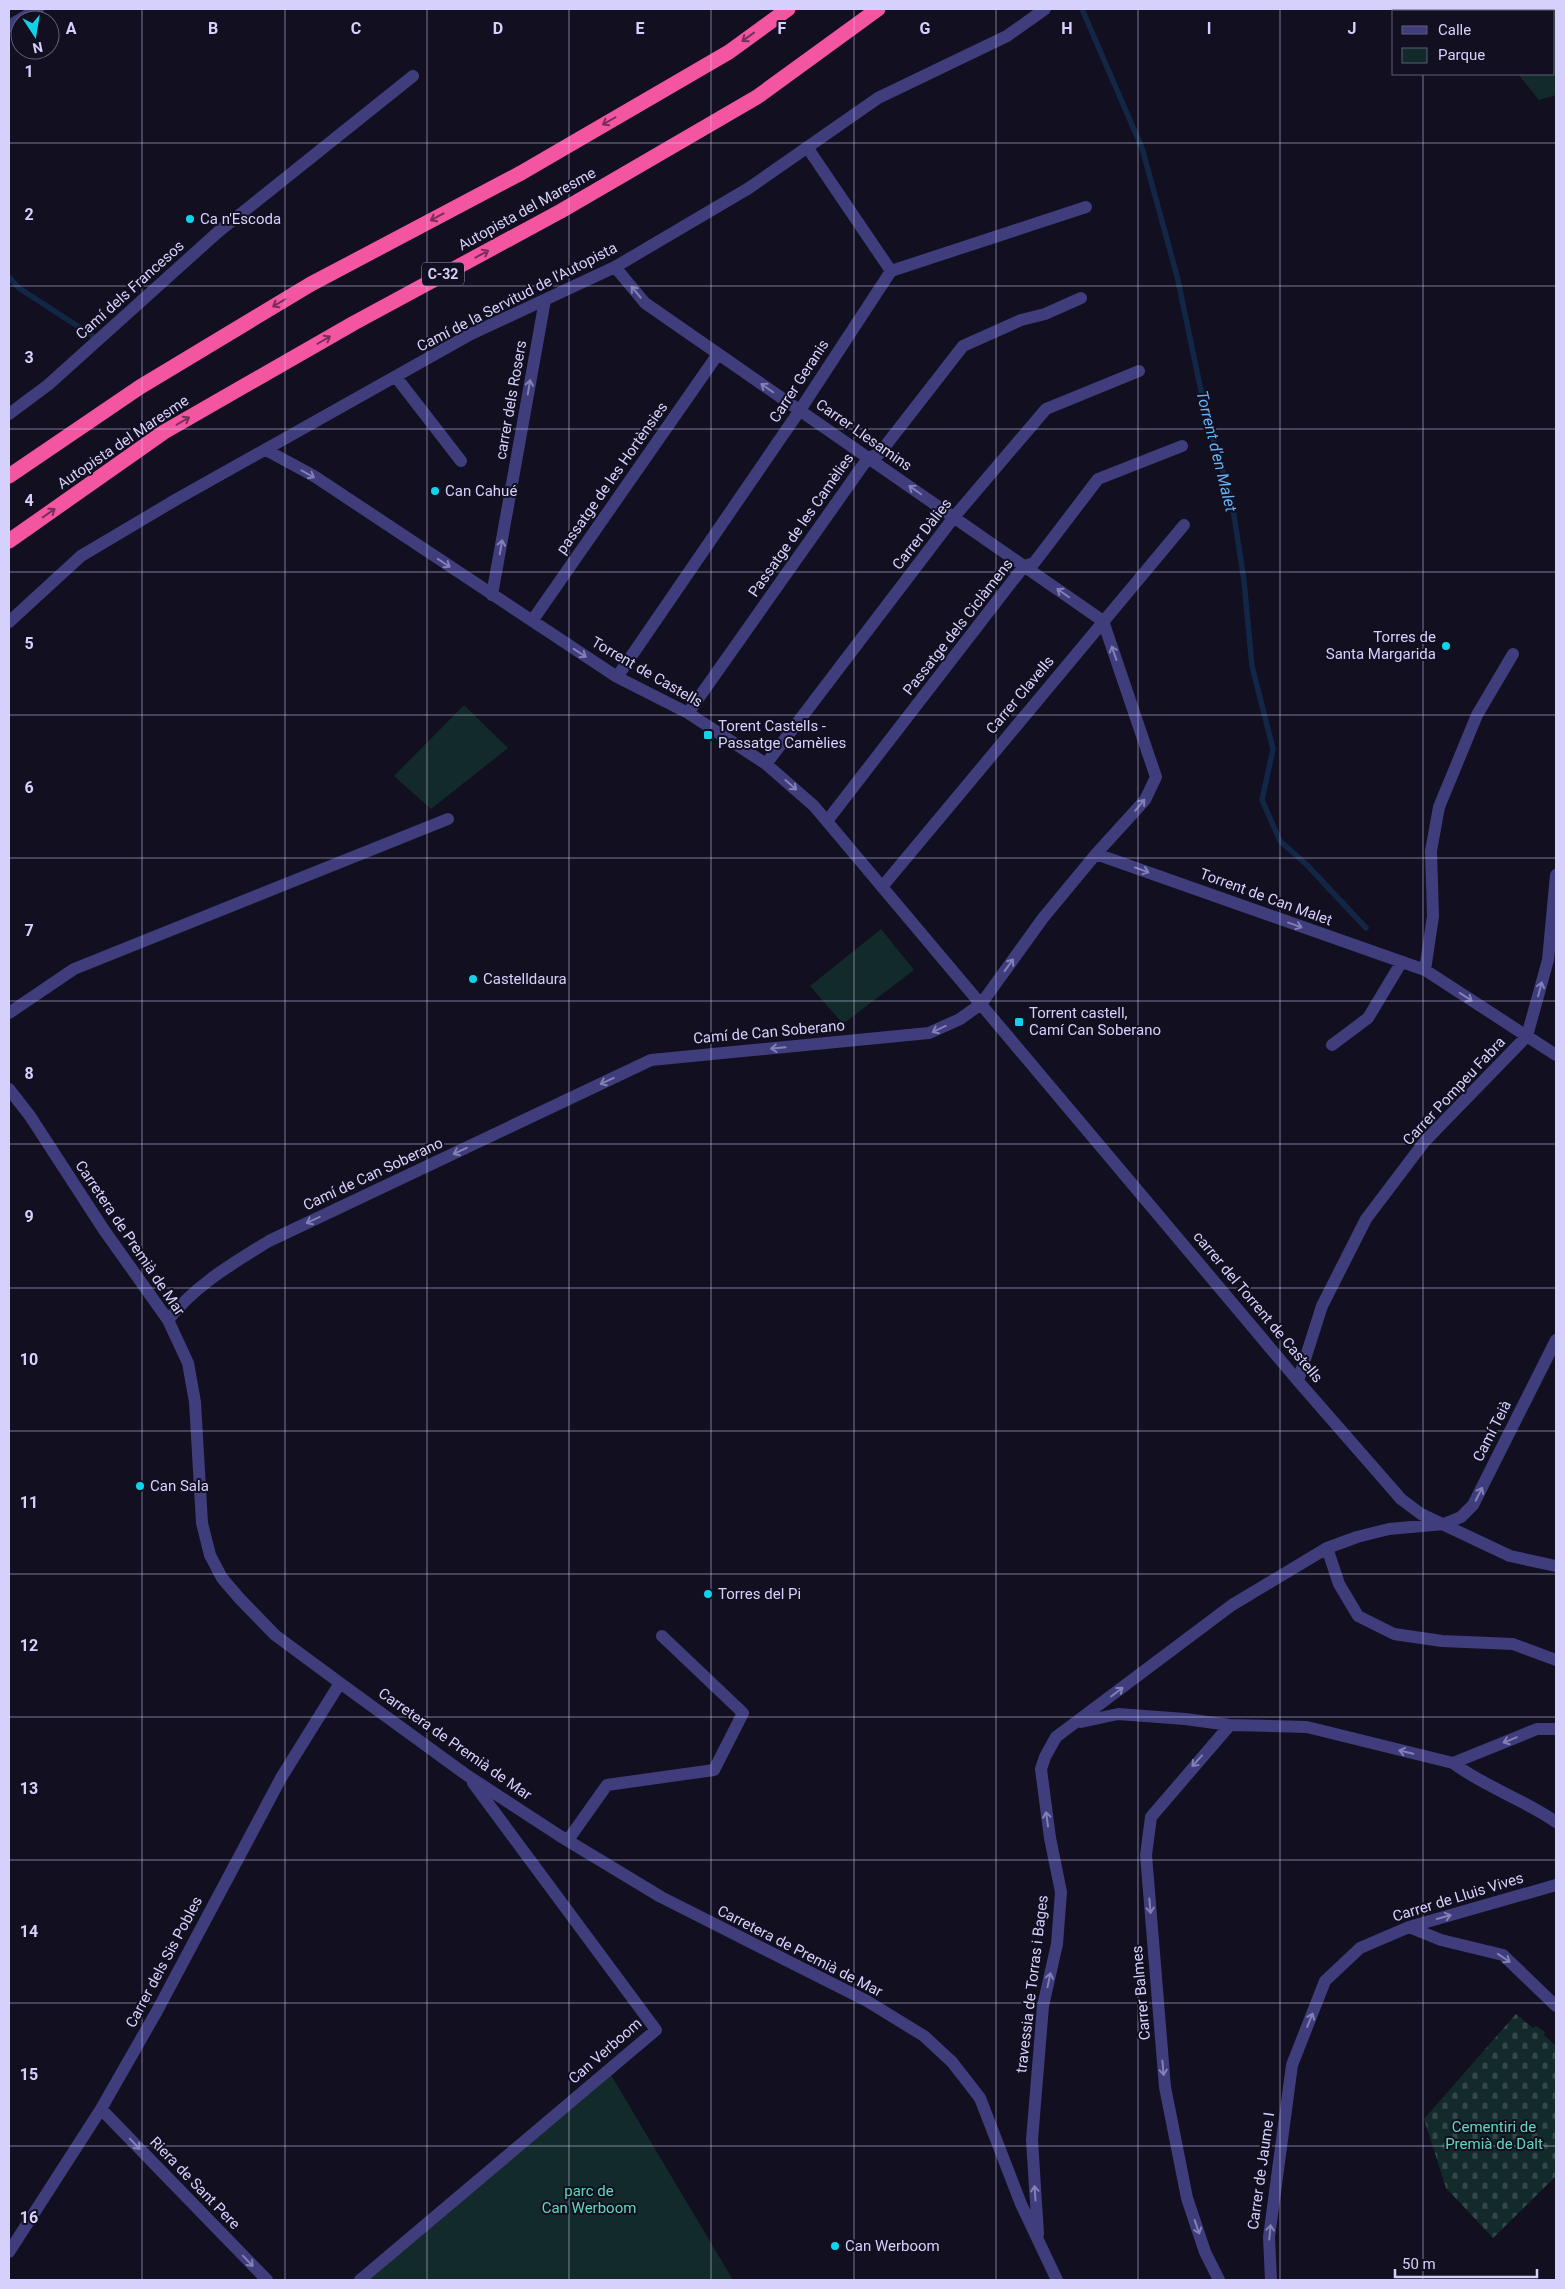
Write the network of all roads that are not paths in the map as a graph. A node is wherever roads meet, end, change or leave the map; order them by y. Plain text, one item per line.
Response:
1 (38, 9) edge
2 (788, 9) edge
3 (878, 9) edge
4 (1045, 9) edge
5 (9, 26) edge
6 (413, 76) dead end
7 (808, 147) junction
8 (1086, 207) dead end
9 (615, 267) junction
10 (891, 271) junction
11 (1081, 298) dead end
12 (545, 300) junction
13 (718, 354) junction
14 (1139, 370) dead end
15 (396, 377) junction
16 (800, 410) junction
17 (9, 414) edge
18 (1182, 446) dead end
19 (266, 450) junction
20 (868, 458) junction
21 (461, 461) dead end
22 (9, 476) edge
23 (954, 518) junction
24 (1184, 525) dead end
25 (9, 541) edge
26 (1024, 566) junction
27 (492, 595) junction
28 (1103, 621) junction
29 (9, 622) edge
30 (532, 622) junction
31 (1513, 654) dead end
32 (617, 677) junction
33 (688, 713) junction
34 (766, 764) junction
35 (448, 819) dead end
36 (827, 821) junction
37 (1096, 854) junction
38 (1556, 875) edge
39 (882, 887) junction
40 (1401, 963) junction
41 (1425, 970) junction
42 (981, 1004) junction
43 (9, 1013) edge
44 (1527, 1036) junction
45 (1332, 1045) dead end
46 (1556, 1055) edge
47 (9, 1089) edge
48 (168, 1320) junction
49 (1556, 1340) edge
50 (1298, 1381) junction
51 (1444, 1524) junction
52 (1327, 1548) junction
53 (1556, 1566) edge
54 (662, 1636) dead end
55 (1556, 1660) edge
56 (340, 1683) junction
57 (1077, 1723) junction
58 (1230, 1725) junction
59 (1556, 1729) edge
60 (1453, 1763) junction
61 (468, 1776) junction
62 (1556, 1822) edge
63 (568, 1840) junction
64 (1556, 1885) edge
65 (1409, 1927) junction
66 (1556, 2006) edge
67 (1292, 2065) joint
68 (101, 2109) junction
69 (1038, 2242) junction
70 (9, 2252) edge
71 (1052, 2277) edge
72 (267, 2280) edge
73 (360, 2280) edge
74 (1219, 2280) edge
75 (1271, 2280) edge

1 - 5 street
2 -> 22 highway
25 -> 3 highway, Autopista del Maresme / C-32
4 - 7 street, Camí de la Servitud de l'Autopista
6 - 17 street, Camí dels Francesos
7 - 9 street, Camí de la Servitud de l'Autopista
7 - 10 street
8 - 10 street
9 - 12 street, Camí de la Servitud de l'Autopista
13 -> 9 street, Carrer Llesamins
10 - 16 street, Carrer Geranis
11 - 20 street, Passatge de les Camèlies
12 - 15 street, Camí de la Servitud de l'Autopista
27 -> 12 street, carrer dels Rosers
16 -> 13 street, Carrer Llesamins
13 - 30 street, passatge de les Hortènsies
14 - 23 street, Carrer Dàlies
15 - 19 street, Camí de la Servitud de l'Autopista
15 - 21 street
16 - 20 street, Carrer Llesamins
16 - 32 street, Carrer Geranis
18 - 26 street, Passatge dels Ciclàmens
19 -> 27 street, Torrent de Castells
19 - 29 street, Camí de la Servitud de l'Autopista
23 -> 20 street, Carrer Llesamins
20 - 33 street, Passatge de les Camèlies
23 - 26 street, Carrer Llesamins
23 - 34 street, Carrer Dàlies
24 - 28 street, Carrer Clavells
28 -> 26 street, Carrer Llesamins
26 - 36 street, Passatge dels Ciclàmens
27 - 30 street, Torrent de Castells
37 -> 28 street, Camí de Can Soberano
28 - 39 street, Carrer Clavells
30 -> 32 street, Torrent de Castells
31 - 41 street
32 - 33 street, Torrent de Castells
33 - 34 street, Torrent de Castells
34 -> 36 street, Torrent de Castells
35 - 43 street
36 - 39 street, Torrent de Castells
37 -> 40 street, Torrent de Can Malet
42 -> 37 street, Camí de Can Soberano
44 -> 38 street
39 - 42 street, Torrent de Castells
40 - 41 street, Torrent de Can Malet
40 - 45 street
41 -> 44 street, Torrent de Can Malet
42 -> 48 street, Camí de Can Soberano
42 - 50 street, carrer del Torrent de Castells
44 - 46 street, Torrent de Can Malet
44 - 50 street, Carrer Pompeu Fabra
47 - 48 street, Carretera de Premià de Mar
48 - 56 street, Carretera de Premià de Mar
51 -> 49 street, Camí Teià
50 - 51 street, carrer del Torrent de Castells
51 - 52 street, travessia de Torras i Bages
51 - 53 street, carrer del Torrent de Castells
52 - 55 street
57 -> 52 street, travessia de Torras i Bages
54 - 63 street
56 - 61 street, Carretera de Premià de Mar
56 - 68 street, Carrer dels Sis Pobles
57 - 58 street
69 -> 57 street, travessia de Torras i Bages
60 -> 58 street
58 -> 74 street, Carrer Balmes
59 -> 60 street
60 - 62 street
61 - 63 street, Carretera de Premià de Mar
61 - 73 street, Can Verboom
63 - 69 street, Carretera de Premià de Mar
65 -> 64 street, Carrer de Lluis Vives
65 -> 66 street
67 -> 65 street, Carrer de Lluis Vives
75 -> 67 street, Carrer de Jaume I
68 - 70 street, Carrer dels Sis Pobles
68 -> 72 street, Riera de Sant Pere
69 - 71 street, Carretera de Premià de Mar

